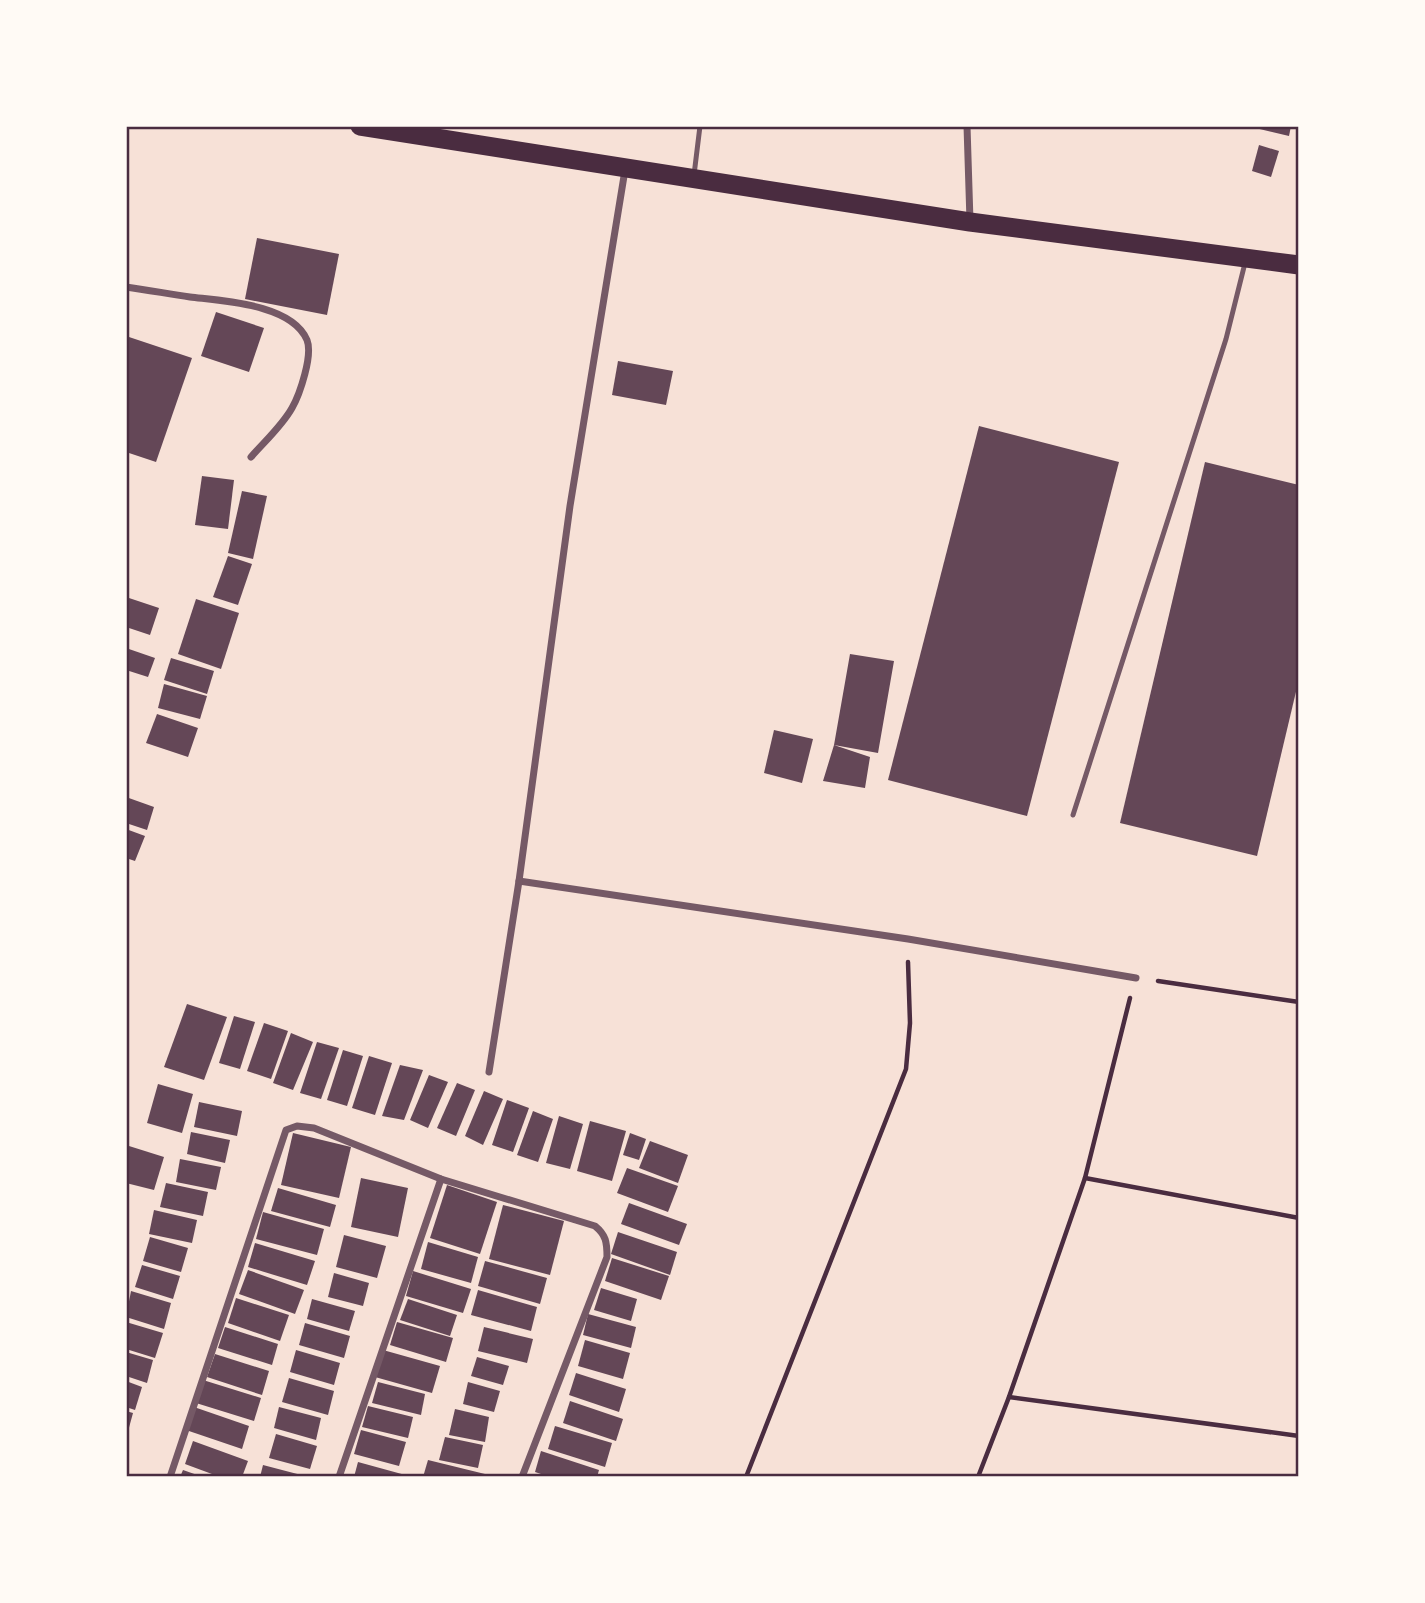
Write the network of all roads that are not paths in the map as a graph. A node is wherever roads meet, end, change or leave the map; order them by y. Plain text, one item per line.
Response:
1 (360, 126) edge
2 (700, 126) edge
3 (967, 126) edge
4 (626, 167) junction
5 (694, 178) junction
6 (970, 222) junction
7 (1247, 256) junction
8 (1299, 265) edge
9 (126, 287) edge
10 (251, 457) dead end
11 (1073, 815) dead end
12 (519, 881) junction
13 (1136, 978) road end
14 (489, 1072) dead end
15 (441, 1179) junction
16 (170, 1477) edge
17 (339, 1477) edge
18 (522, 1477) edge

1 - 4 highway
2 - 5 lane
3 - 6 street
4 - 5 highway
4 - 12 street
5 - 6 highway
6 - 7 highway
7 - 8 highway
7 - 11 lane
9 - 10 street
12 - 13 street
12 - 14 street
15 - 16 street
15 - 17 street
15 - 18 street

